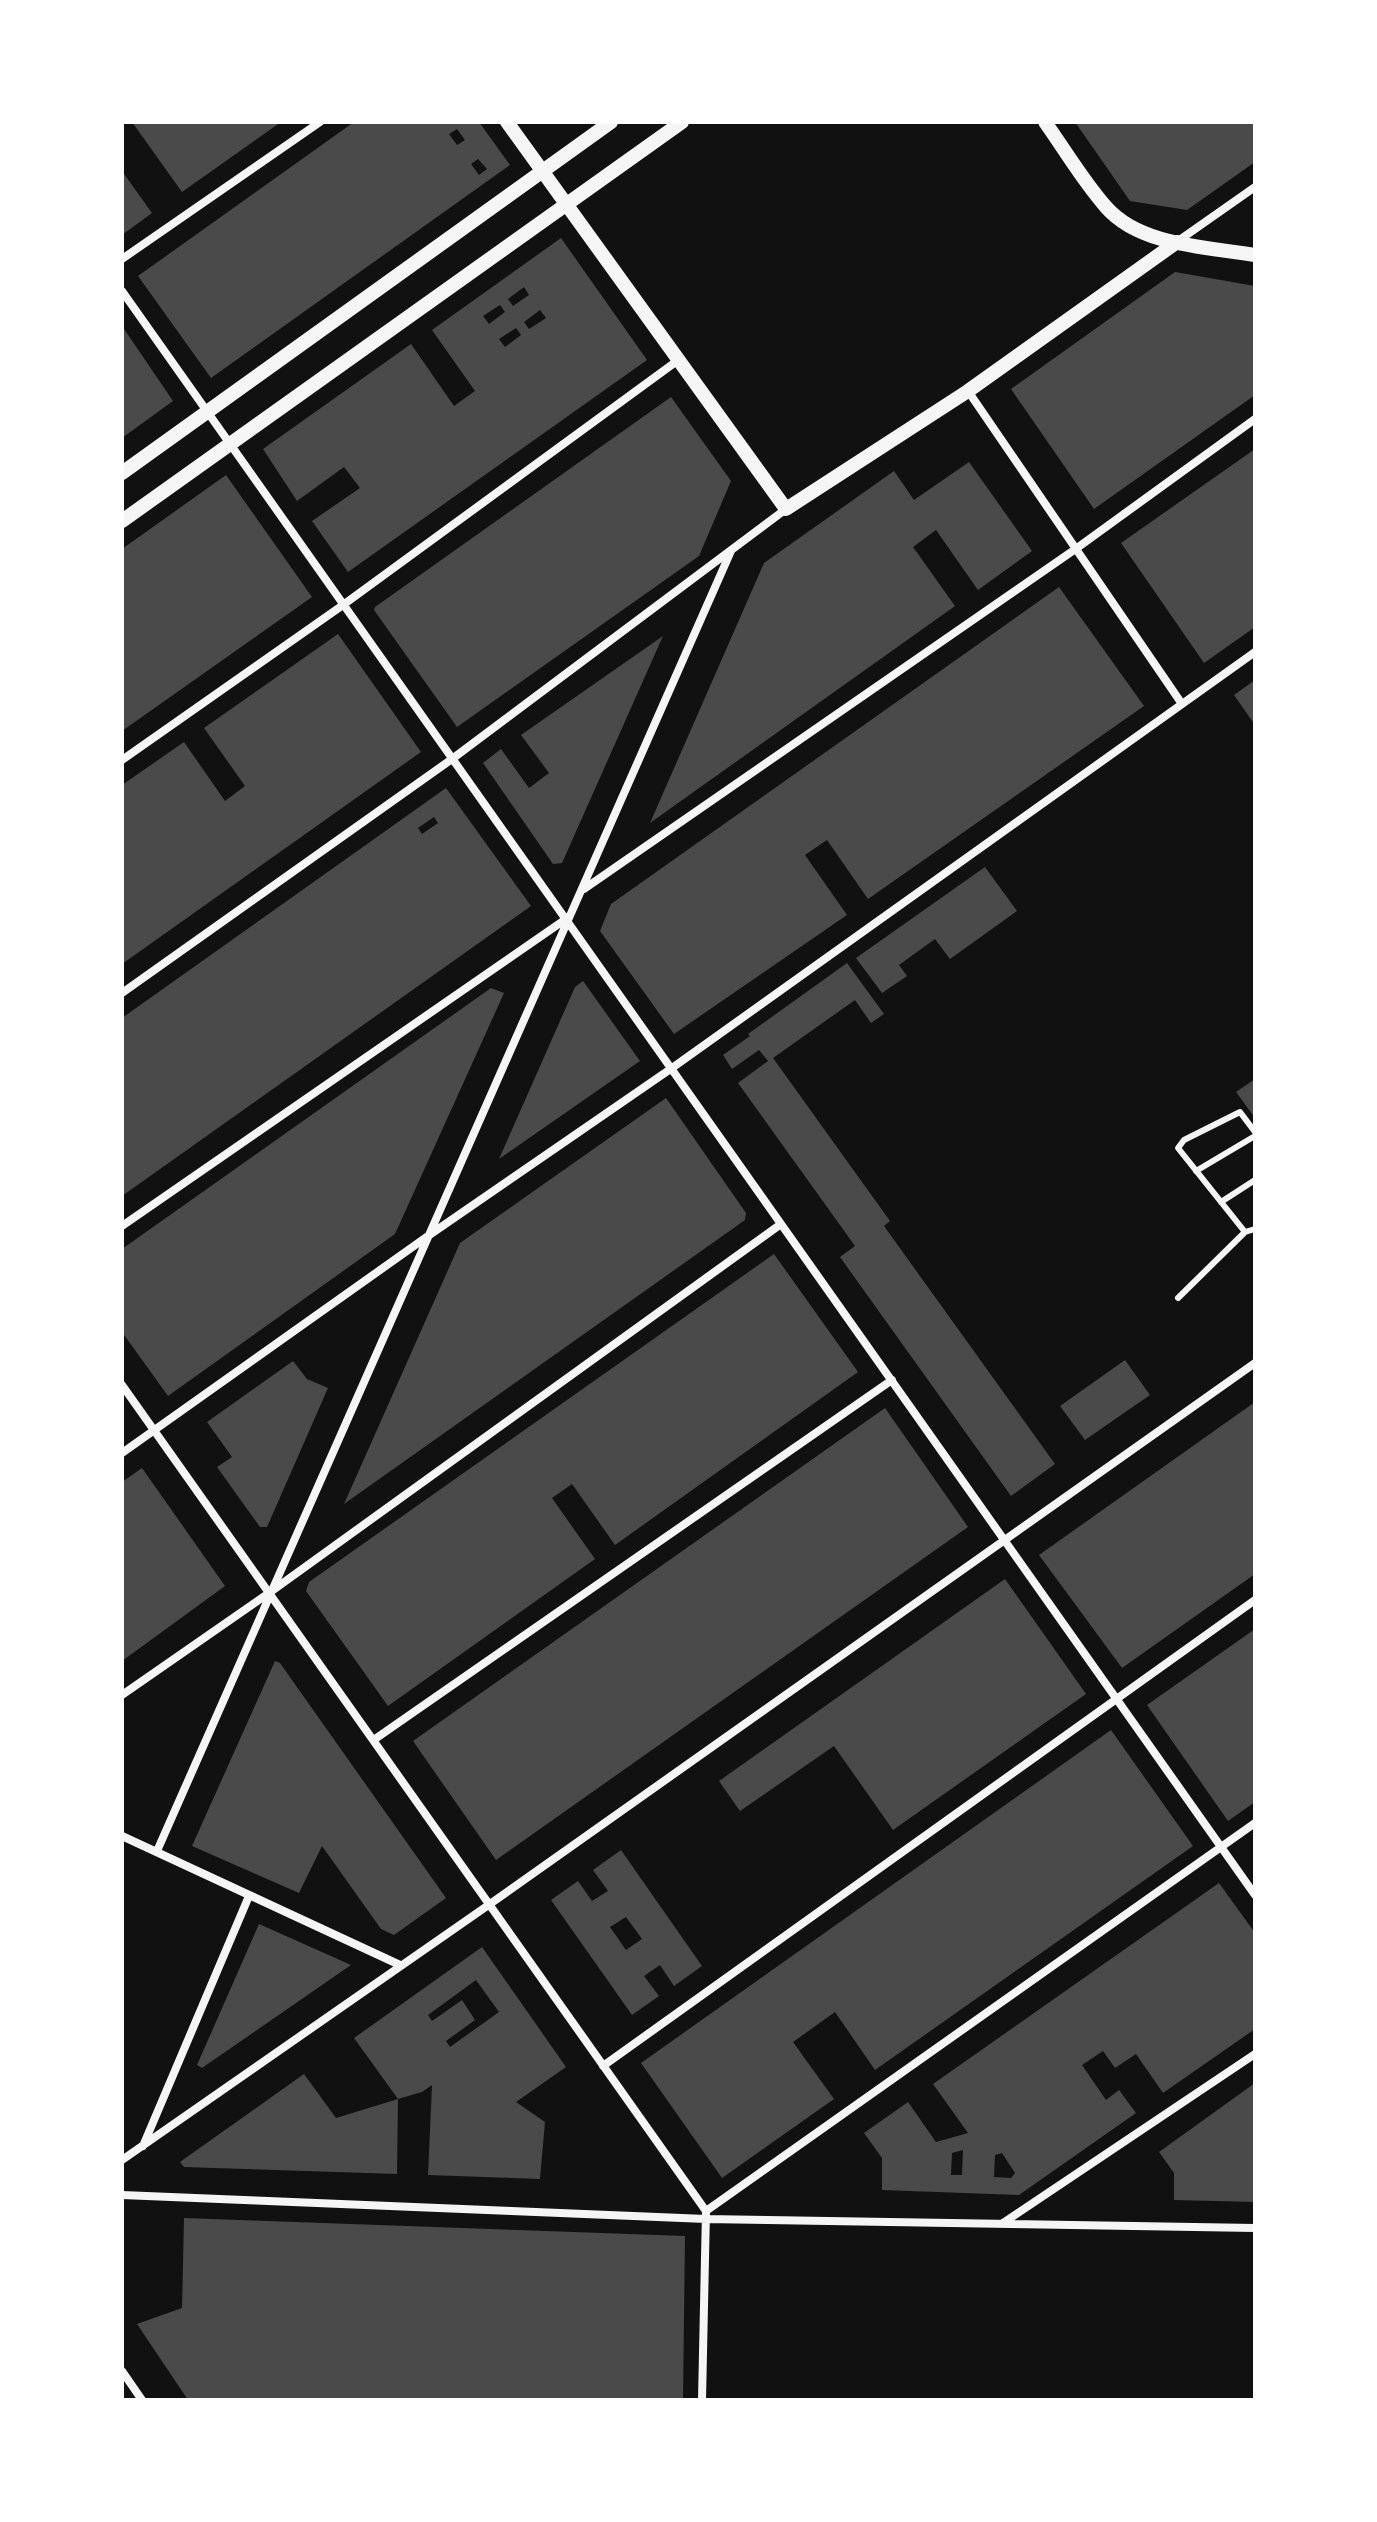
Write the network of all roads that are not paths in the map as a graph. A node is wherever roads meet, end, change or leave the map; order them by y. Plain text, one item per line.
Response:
1 (320, 122) edge
2 (507, 122) edge
3 (611, 122) edge
4 (682, 122) edge
5 (1045, 122) edge
6 (542, 172) junction
7 (1255, 187) edge
8 (565, 206) junction
9 (1177, 242) junction
10 (1255, 255) edge
11 (122, 259) edge
12 (122, 291) edge
13 (677, 361) junction
14 (968, 391) junction
15 (208, 413) junction
16 (1255, 419) edge
17 (230, 444) junction
18 (122, 473) edge
19 (786, 509) junction
20 (122, 521) edge
21 (1077, 548) junction
22 (731, 551) junction
23 (343, 605) junction
24 (1255, 652) edge
25 (1182, 704) junction
26 (452, 759) junction
27 (122, 760) edge
28 (581, 891) junction
29 (567, 919) junction
30 (122, 993) edge
31 (672, 1068) junction
32 (1255, 1134) edge
33 (1196, 1171) junction
34 (1255, 1180) edge
35 (1221, 1202) junction
36 (781, 1224) junction
37 (122, 1226) edge
38 (1255, 1229) edge
39 (1245, 1232) junction
40 (428, 1236) junction
41 (1178, 1298) dead end
42 (1255, 1363) edge
43 (892, 1380) junction
44 (122, 1385) edge
45 (154, 1431) junction
46 (122, 1453) edge
47 (1004, 1540) junction
48 (269, 1593) junction
49 (1255, 1600) edge
50 (122, 1695) edge
51 (1117, 1698) junction
52 (375, 1739) junction
53 (1255, 1823) edge
54 (122, 1836) edge
55 (1221, 1847) junction
56 (157, 1851) junction
57 (1255, 1895) edge
58 (249, 1896) junction
59 (490, 1904) junction
60 (400, 1965) junction
61 (1255, 2054) edge
62 (603, 2066) junction
63 (143, 2147) junction
64 (122, 2160) edge
65 (122, 2195) edge
66 (706, 2215) junction
67 (1003, 2223) junction
68 (1255, 2228) edge
69 (122, 2371) edge
70 (142, 2400) edge
71 (702, 2400) edge

1 - 11 street
2 - 6 street
3 - 6 street
4 - 8 street
5 - 9 street
6 - 8 street
6 - 15 street
7 - 9 street
8 - 13 street
8 - 17 street
9 - 10 street
9 - 14 street
12 - 15 street
13 - 19 street
13 - 23 street
14 - 19 street
14 - 21 street
15 - 17 street
15 - 18 street
16 - 21 street
17 - 20 street
17 - 23 street
19 - 22 street
21 - 25 street
21 - 28 street
22 - 26 street
22 - 28 street
23 - 26 street
23 - 27 street
24 - 25 street
25 - 31 street
26 - 29 street
26 - 30 street
28 - 29 street
29 - 31 street
29 - 37 street
29 - 40 street
31 - 36 street
31 - 40 street
32 - 33 lane
32 - 33 lane
33 - 35 lane
34 - 35 lane
35 - 39 lane
36 - 43 street
36 - 48 street
38 - 39 lane
39 - 41 lane
40 - 45 street
40 - 48 street
42 - 47 street
43 - 47 street
43 - 52 street
44 - 45 street
45 - 46 street
45 - 48 street
47 - 51 street
47 - 59 street
48 - 50 street
48 - 52 street
48 - 56 street
49 - 51 street
51 - 55 street
51 - 62 street
52 - 59 street
53 - 55 street
54 - 56 street
55 - 57 street
55 - 66 street
56 - 58 street
58 - 60 street
58 - 63 street
59 - 60 street
59 - 62 street
60 - 63 street
61 - 67 street
62 - 66 street
63 - 64 street
65 - 66 street
66 - 67 street
66 - 71 street
67 - 68 street
69 - 70 street

